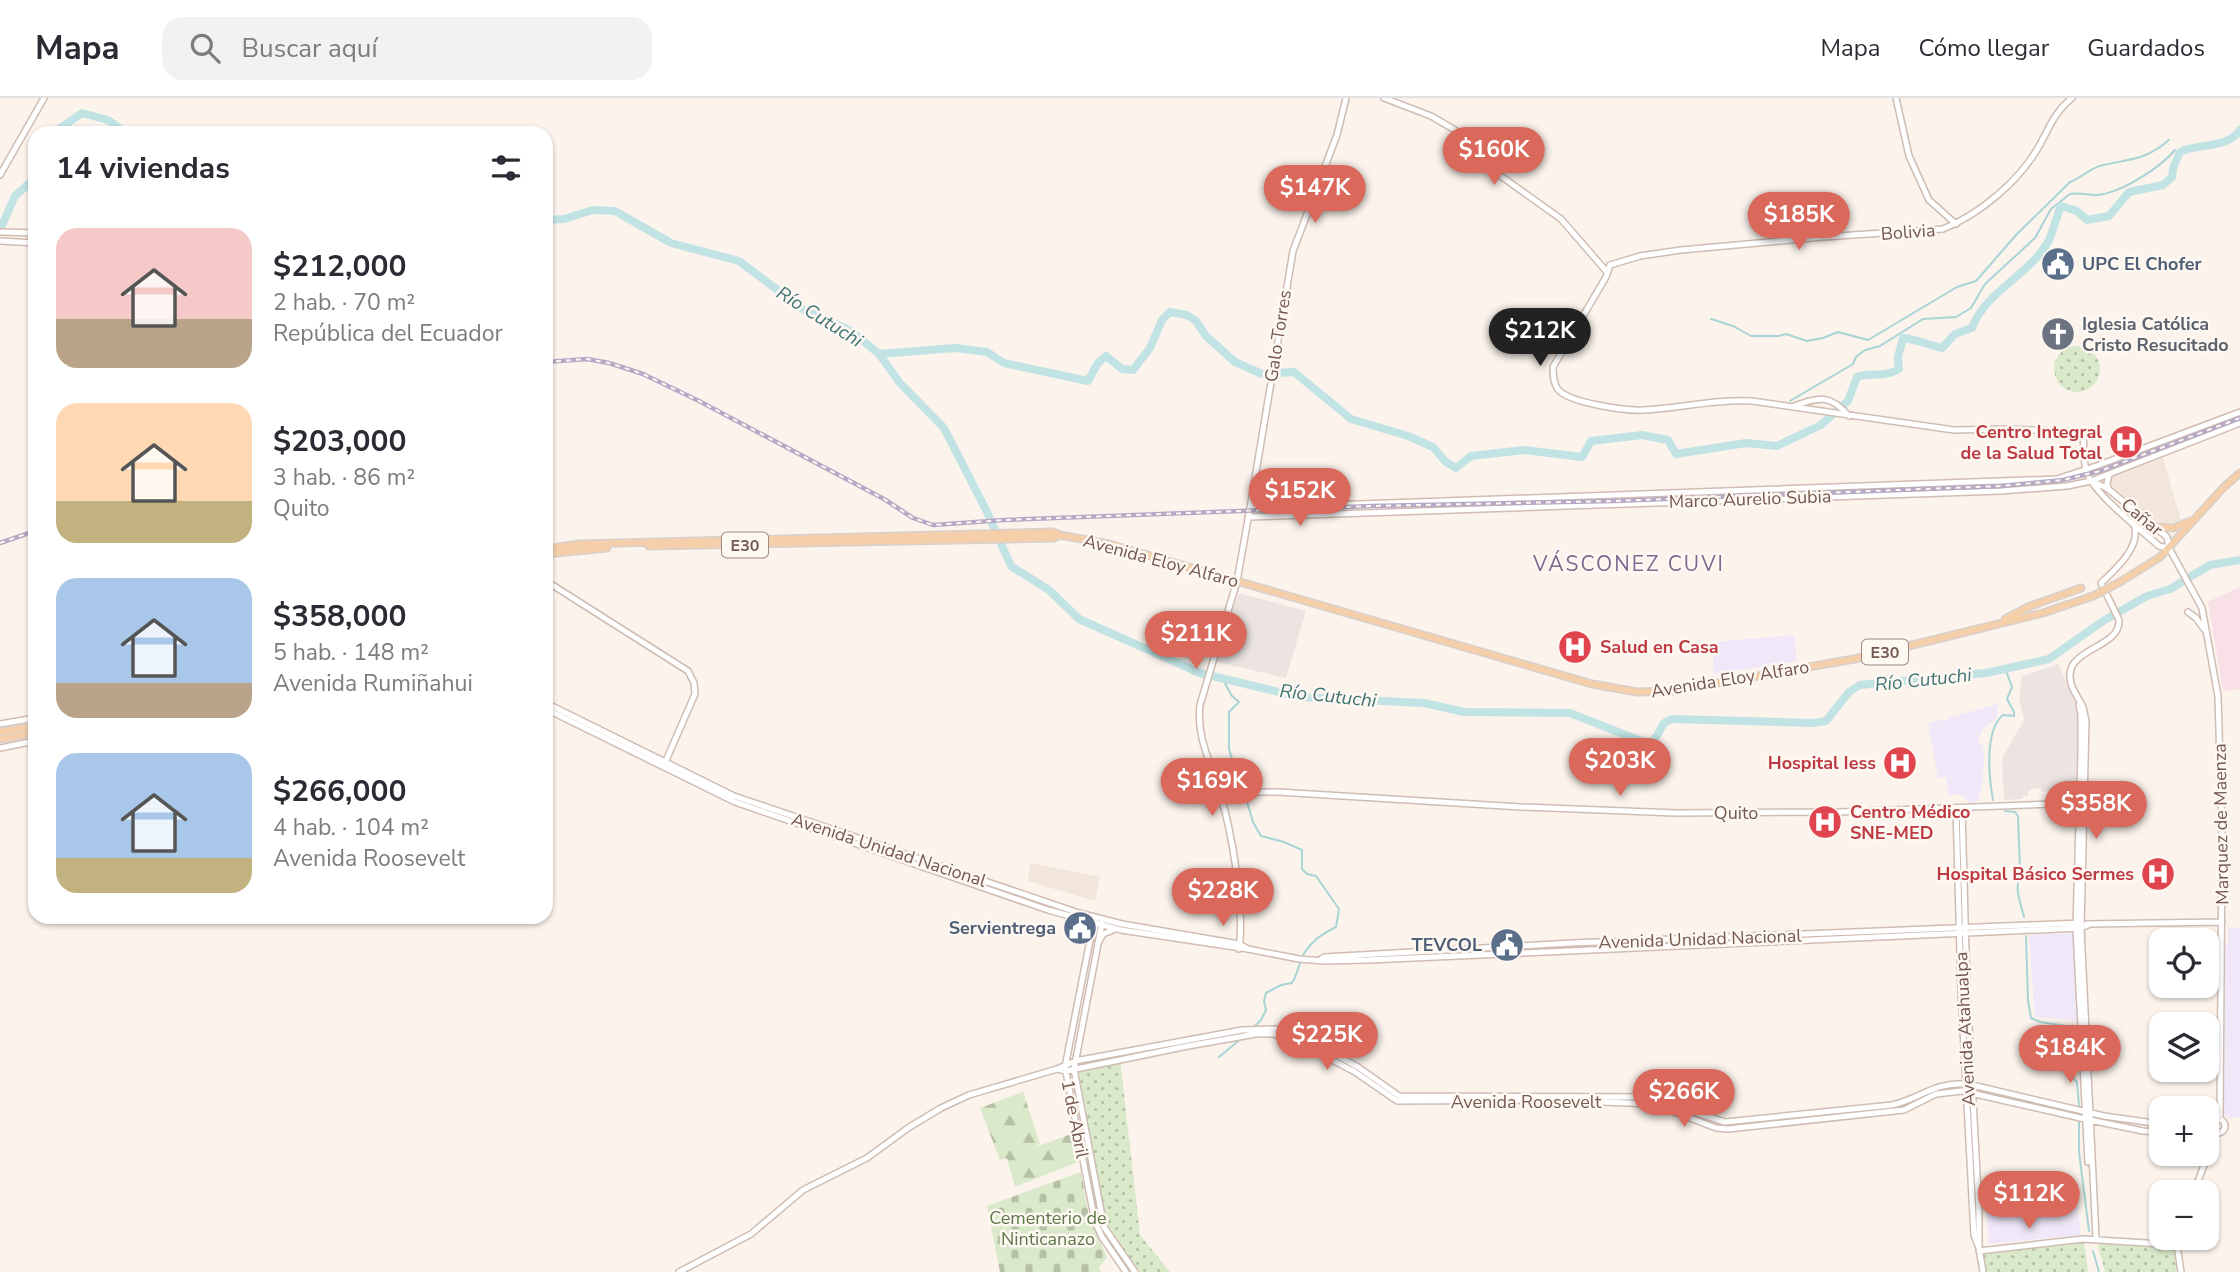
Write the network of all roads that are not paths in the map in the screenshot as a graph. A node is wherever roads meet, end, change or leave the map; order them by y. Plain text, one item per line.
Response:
1 (44, 98) edge
2 (1346, 98) edge
3 (1384, 98) edge
4 (1896, 98) edge
5 (2072, 98) edge
6 (0, 175) edge
7 (1956, 224) junction
8 (1, 232) edge
9 (28, 233) edge
10 (0, 241) edge
11 (28, 243) edge
12 (1607, 272) junction
13 (1790, 407) junction
14 (2240, 412) edge
15 (1849, 416) junction
16 (2240, 423) edge
17 (2086, 470) junction
18 (2112, 473) junction
19 (2240, 473) edge
20 (2091, 481) junction
21 (2074, 485) junction
22 (2108, 489) junction
23 (2078, 492) dead end
24 (1250, 508) junction
25 (1248, 517) junction
26 (2196, 518) junction
27 (2134, 524) junction
28 (2156, 527) junction
29 (2169, 548) junction
30 (553, 550) edge
31 (1237, 581) junction
32 (553, 585) edge
33 (2081, 588) dead end
34 (2188, 612) dead end
35 (1996, 624) junction
36 (2206, 632) junction
37 (553, 707) edge
38 (553, 712) edge
39 (28, 719) edge
40 (0, 724) edge
41 (28, 727) edge
42 (0, 732) edge
43 (28, 734) edge
44 (0, 739) edge
45 (28, 742) edge
46 (0, 748) edge
47 (664, 764) junction
48 (1220, 794) junction
49 (2081, 803) junction
50 (1959, 808) junction
51 (1080, 920) junction
52 (1094, 920) junction
53 (2222, 922) junction
54 (1102, 923) junction
55 (2080, 926) junction
56 (1118, 929) junction
57 (1963, 931) junction
58 (1088, 942) junction
59 (1098, 943) junction
60 (1239, 946) junction
61 (1240, 1034) junction
62 (1170, 1046) junction
63 (1074, 1061) junction
64 (1065, 1063) junction
65 (1057, 1069) junction
66 (1074, 1069) junction
67 (1066, 1071) junction
68 (1970, 1085) junction
69 (1971, 1093) junction
70 (2073, 1108) junction
71 (2219, 1110) edge
72 (2087, 1111) junction
73 (2072, 1116) junction
74 (2088, 1119) junction
75 (2149, 1123) edge
76 (2149, 1131) edge
77 (2095, 1238) junction
78 (2149, 1243) edge
79 (1979, 1250) junction
80 (2178, 1250) edge
81 (678, 1272) edge
82 (1126, 1272) edge
83 (1135, 1272) edge
84 (1983, 1272) edge
85 (2181, 1272) edge

1 - 6 street
2 - 24 street, Galo Torres
3 - 12 street
4 - 7 street
5 - 7 street, Bolivia
7 - 12 street, Bolivia
8 - 9 street
10 - 11 street
12 - 13 street
13 - 15 street
13 - 15 street
14 - 17 street, Marco Aurelio Subia
15 - 17 street, Cañar
16 - 18 street, Marco Aurelio Subia
17 - 20 street, Cañar
17 - 24 street, Marco Aurelio Subia
18 - 20 street, Marco Aurelio Subia
18 - 22 street
19 - 26 main road, Avenida Eloy Alfaro / E30
20 - 21 street, Marco Aurelio Subia
20 - 22 street, Cañar
20 - 27 street, Cañar
21 - 23 street
21 - 25 street, Marco Aurelio Subia
22 - 28 street, Cañar
24 - 25 street, Galo Torres
25 - 31 street, Galo Torres
26 - 28 main road
26 - 29 main road, Avenida Eloy Alfaro / E30
27 - 29 street, Cañar
27 - 49 street
28 - 29 street, Cañar
29 - 35 main road, Avenida Eloy Alfaro / E30, bridge
29 - 36 street, Marquez de Maenza
30 - 31 main road, Avenida Eloy Alfaro / E30
31 - 35 main road, Avenida Eloy Alfaro / E30
31 - 48 street, Galo Torres
32 - 47 street
33 - 35 main road
34 - 36 street
36 - 53 street, Marquez de Maenza
37 - 47 street, Avenida Unidad Nacional
38 - 47 street, Avenida Unidad Nacional
39 - 40 street
41 - 42 main road
43 - 44 main road
45 - 46 street
47 - 51 street, Avenida Unidad Nacional
47 - 52 street, Avenida Unidad Nacional
48 - 50 street, Quito
48 - 60 street, Galo Torres
49 - 50 street, Quito
49 - 55 street
50 - 57 street, Avenida Atahualpa
51 - 52 street, Avenida Unidad Nacional
51 - 58 street
52 - 54 street, Avenida Unidad Nacional
52 - 58 street, 1 de Abril
53 - 55 street, Avenida Unidad Nacional
53 - 71 street, Marquez de Maenza
54 - 56 street, Avenida Unidad Nacional
54 - 59 street, 1 de Abril
54 - 60 street, Avenida Unidad Nacional
55 - 57 street, Avenida Unidad Nacional
55 - 72 street
56 - 59 street
56 - 60 street, Avenida Unidad Nacional
57 - 60 street, Avenida Unidad Nacional
57 - 68 street, Avenida Atahualpa
58 - 64 street, 1 de Abril
59 - 63 street, 1 de Abril
61 - 62 street, Avenida Roosevelt
61 - 68 street, Avenida Roosevelt
61 - 69 street, Avenida Roosevelt
62 - 63 street, Avenida Roosevelt
62 - 66 street, Avenida Roosevelt
63 - 64 street, Avenida Roosevelt
63 - 66 street, 1 de Abril
64 - 65 street
64 - 67 street, 1 de Abril
65 - 67 street
65 - 81 street
66 - 67 street, Avenida Roosevelt
66 - 83 street, 1 de Abril
67 - 82 street, 1 de Abril
68 - 69 street, Avenida Atahualpa
68 - 70 street, Avenida Roosevelt
69 - 73 street, Avenida Roosevelt
69 - 79 street, Avenida Atahualpa
70 - 72 street, Avenida Roosevelt
70 - 73 street
72 - 74 street
72 - 75 street, Avenida Roosevelt
73 - 74 street, Avenida Roosevelt
74 - 76 street, Avenida Roosevelt
74 - 77 street
77 - 78 street
77 - 79 street
79 - 84 street, Avenida Atahualpa
80 - 85 street

